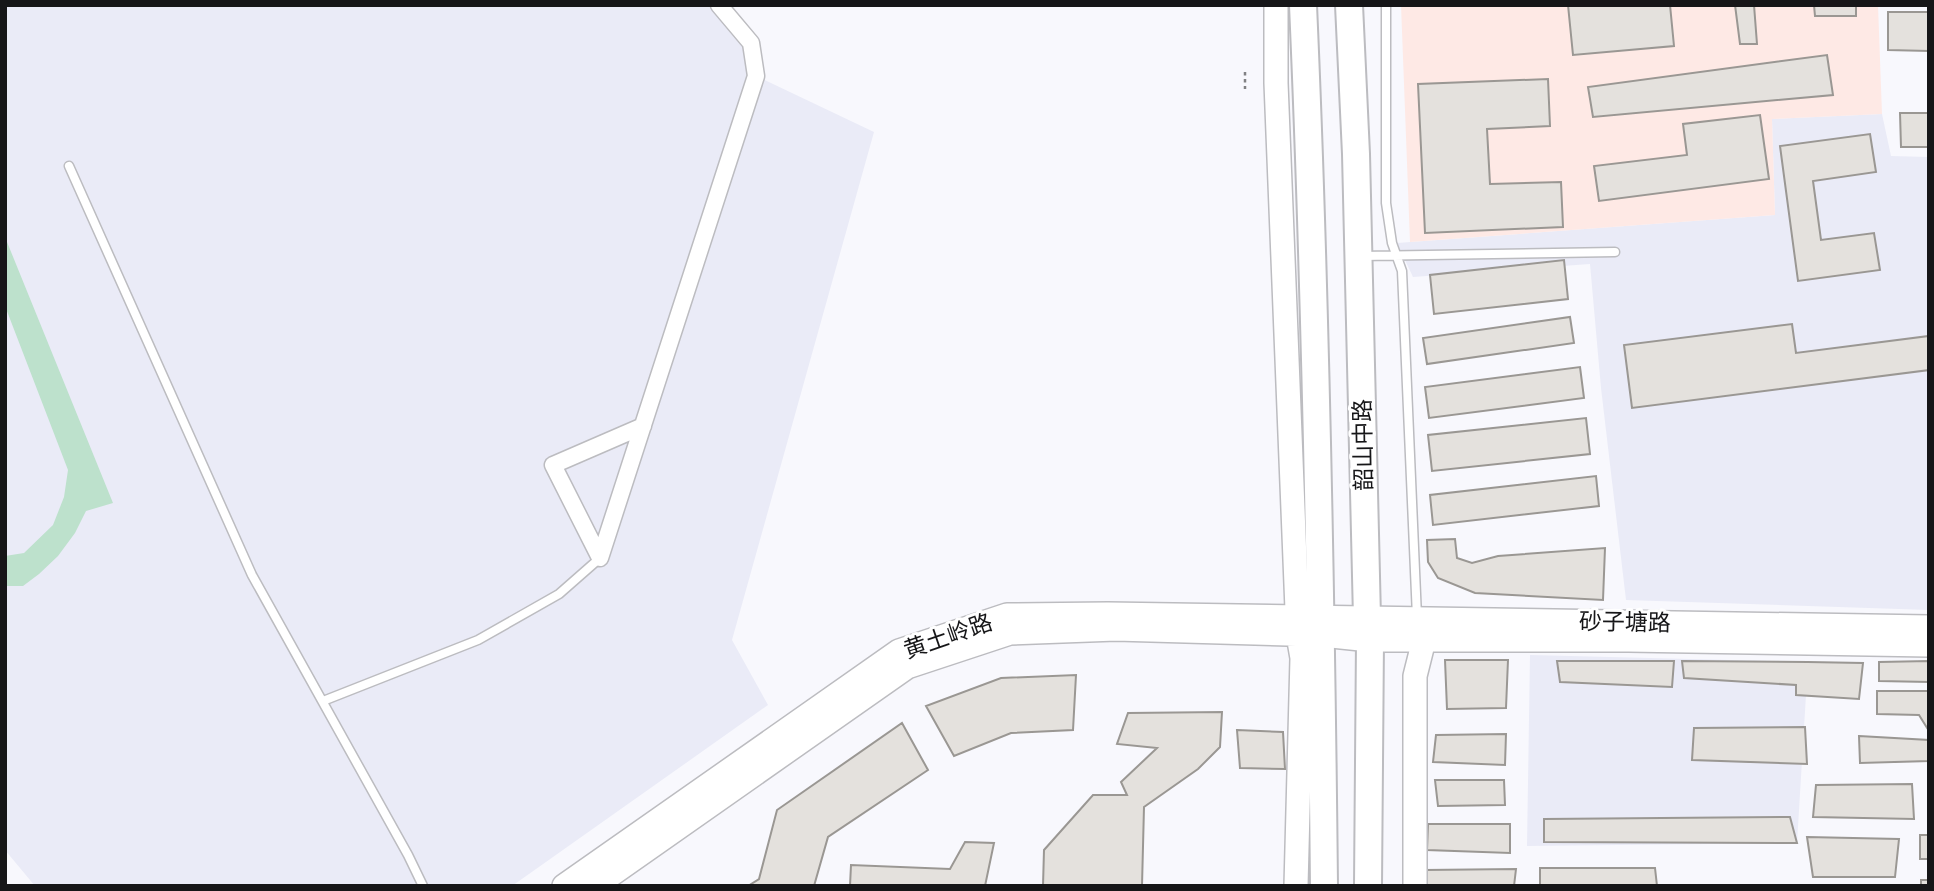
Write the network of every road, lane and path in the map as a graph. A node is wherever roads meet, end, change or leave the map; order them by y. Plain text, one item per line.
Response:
1 (719, 5) edge
2 (1276, 5) edge
3 (1304, 5) edge
4 (1349, 5) edge
5 (1386, 5) edge
6 (1245, 72) dead end
7 (1245, 89) dead end
8 (69, 166) dead end
9 (1615, 252) dead end
10 (1359, 256) junction
11 (1396, 256) junction
12 (643, 426) junction
13 (600, 558) junction
14 (1309, 626) junction
15 (1929, 627) edge
16 (1369, 629) junction
17 (1420, 630) junction
18 (1929, 645) edge
19 (323, 701) junction
20 (423, 886) edge
21 (564, 886) edge
22 (595, 886) edge
23 (1296, 886) edge
24 (1324, 886) edge
25 (1368, 886) edge
26 (1415, 886) edge

1 - 12 street
2 - 14 street
3 - 14 main road, 韶山中路
4 - 10 main road, 韶山中路
5 - 11 lane
6 - 7 path
8 - 19 lane
9 - 11 lane
10 - 11 lane
10 - 16 main road, 韶山中路
11 - 17 lane
12 - 13 street
12 - 13 street
13 - 19 lane
14 - 16 street, 砂子塘路
14 - 21 street, 黄土岭路
14 - 22 street, 黄土岭路
14 - 23 street
14 - 24 main road, 韶山中路
15 - 17 street, 砂子塘路
16 - 17 street, 砂子塘路
16 - 25 main road, 韶山中路
17 - 18 street, 砂子塘路
17 - 26 street
19 - 20 lane

